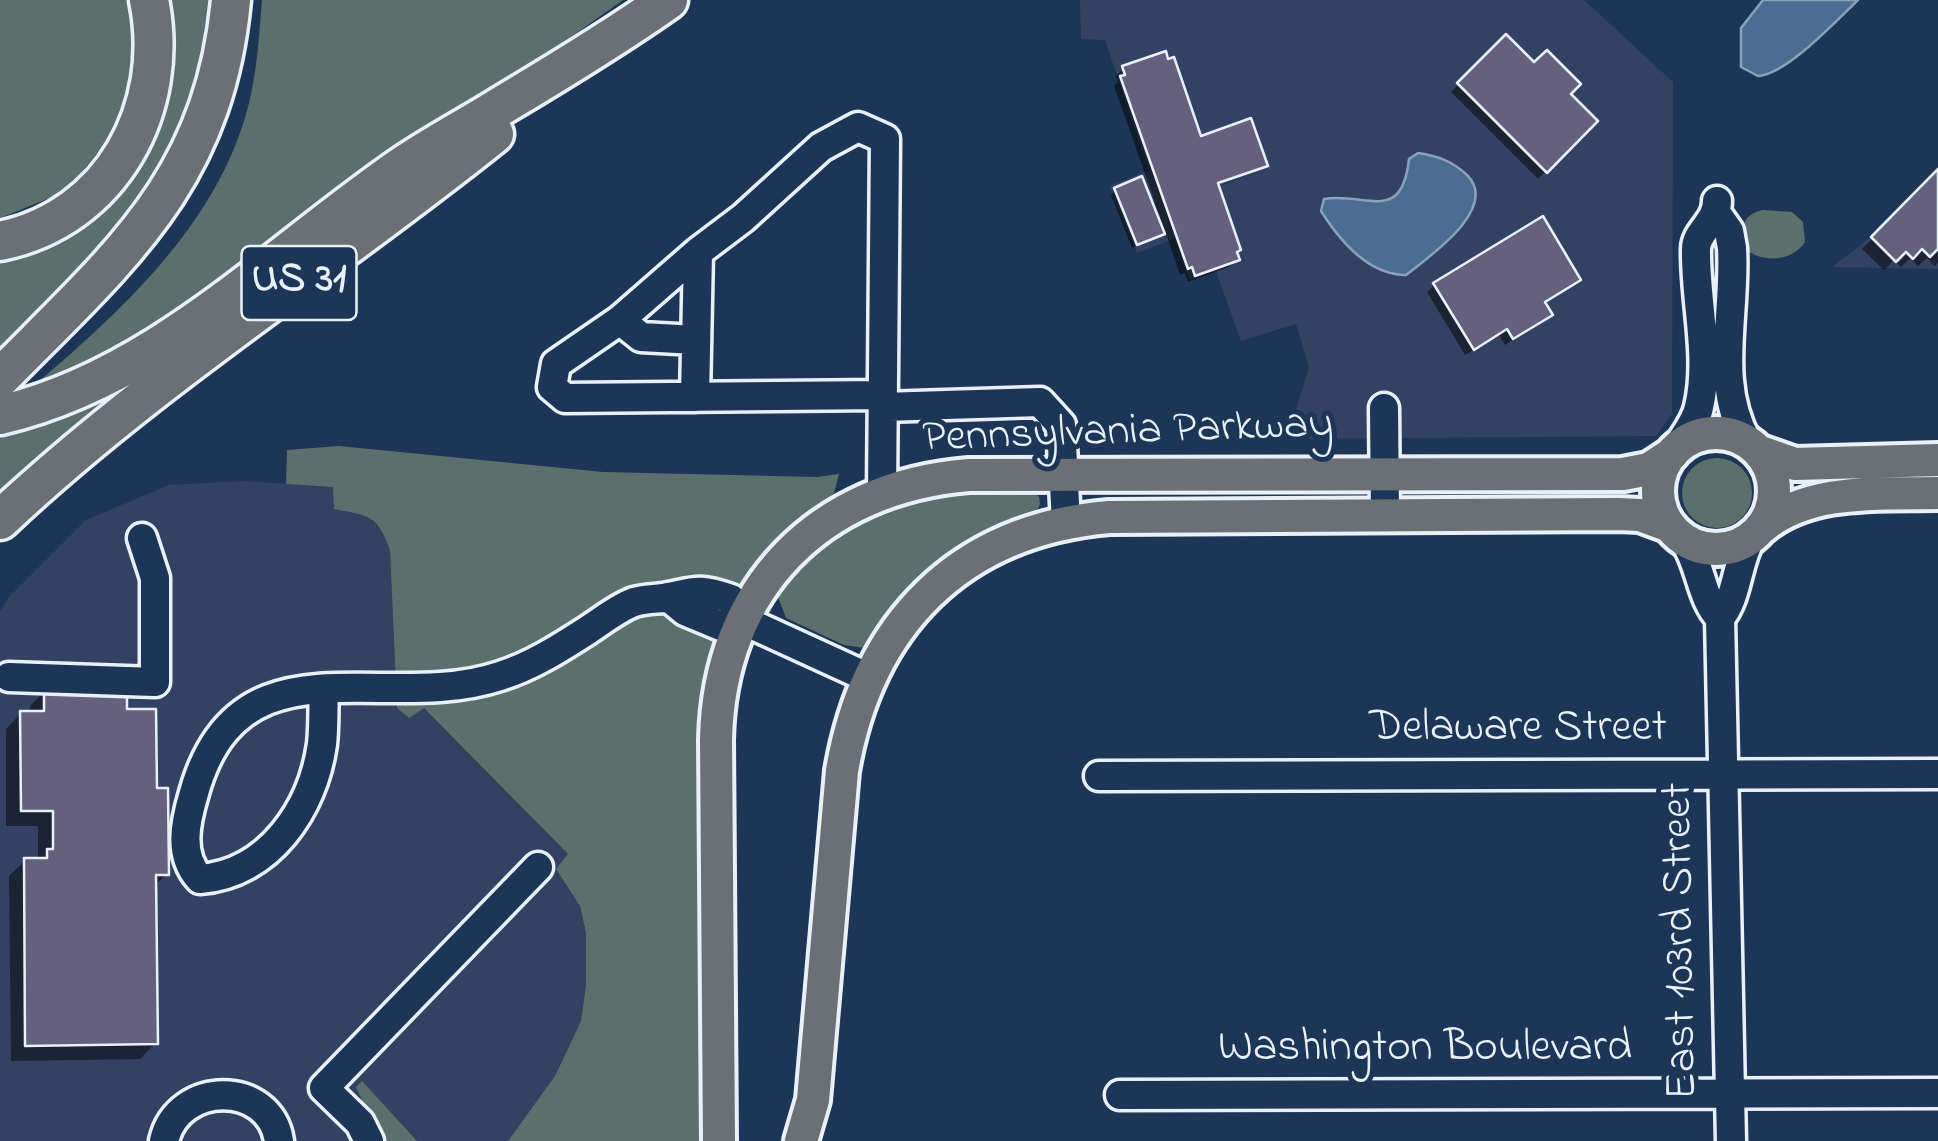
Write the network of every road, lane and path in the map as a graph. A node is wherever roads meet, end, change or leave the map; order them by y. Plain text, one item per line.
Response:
1 (149, 0) edge
2 (231, 0) edge
3 (668, 0) edge
4 (600, 47) junction
5 (0, 241) edge
6 (698, 252) junction
7 (620, 320) junction
8 (696, 340) junction
9 (0, 378) edge
10 (695, 397) junction
11 (882, 401) junction
12 (1384, 408) dead end
13 (0, 415) edge
14 (1752, 447) junction
15 (1674, 451) junction
16 (1938, 460) edge
17 (1384, 474) junction
18 (1064, 475) junction
19 (882, 492) junction
20 (1938, 493) edge
21 (1385, 515) junction
22 (0, 520) edge
23 (1066, 523) junction
24 (1756, 533) junction
25 (1678, 534) junction
26 (142, 538) dead end
27 (740, 618) junction
28 (1720, 618) junction
29 (9, 677) dead end
30 (868, 678) junction
31 (324, 689) junction
32 (1722, 773) junction
33 (1938, 774) edge
34 (1099, 776) dead end
35 (538, 867) dead end
36 (1938, 1093) edge
37 (1730, 1094) junction
38 (1120, 1095) dead end
39 (164, 1141) edge
40 (278, 1141) edge
41 (369, 1141) edge
42 (719, 1141) edge
43 (801, 1141) edge
44 (1731, 1141) edge

1 - 5 highway
2 - 9 highway
3 - 4 highway, US 31
4 - 13 highway
4 - 22 highway, US 31
6 - 7 street
6 - 8 street
6 - 11 street
7 - 8 street
7 - 10 street
8 - 10 street
10 - 11 street
11 - 18 street
11 - 19 street
12 - 17 street
14 - 15 main road
14 - 15 street
14 - 16 main road
14 - 24 main road
15 - 17 main road, Pennsylvania Parkway
15 - 25 main road
17 - 18 main road, Pennsylvania Parkway
17 - 21 street
18 - 19 main road, Pennsylvania Parkway
18 - 23 street
19 - 27 main road, Pennsylvania Parkway
20 - 24 main road
21 - 23 main road, Pennsylvania Parkway
21 - 25 main road, Pennsylvania Parkway
23 - 30 main road, Pennsylvania Parkway
24 - 25 main road
24 - 28 street, East 103rd Street
25 - 28 street, East 103rd Street
26 - 29 street
27 - 30 street
27 - 31 street
27 - 42 main road, Pennsylvania Parkway
28 - 32 street, East 103rd Street
30 - 43 main road, Pennsylvania Parkway
31 - 31 street
32 - 33 street, Delaware Street
32 - 34 street, Delaware Street
32 - 37 street, East 103rd Street
35 - 41 street
36 - 37 street, Washington Boulevard
37 - 38 street, Washington Boulevard
37 - 44 street, East 103rd Street
39 - 40 street

